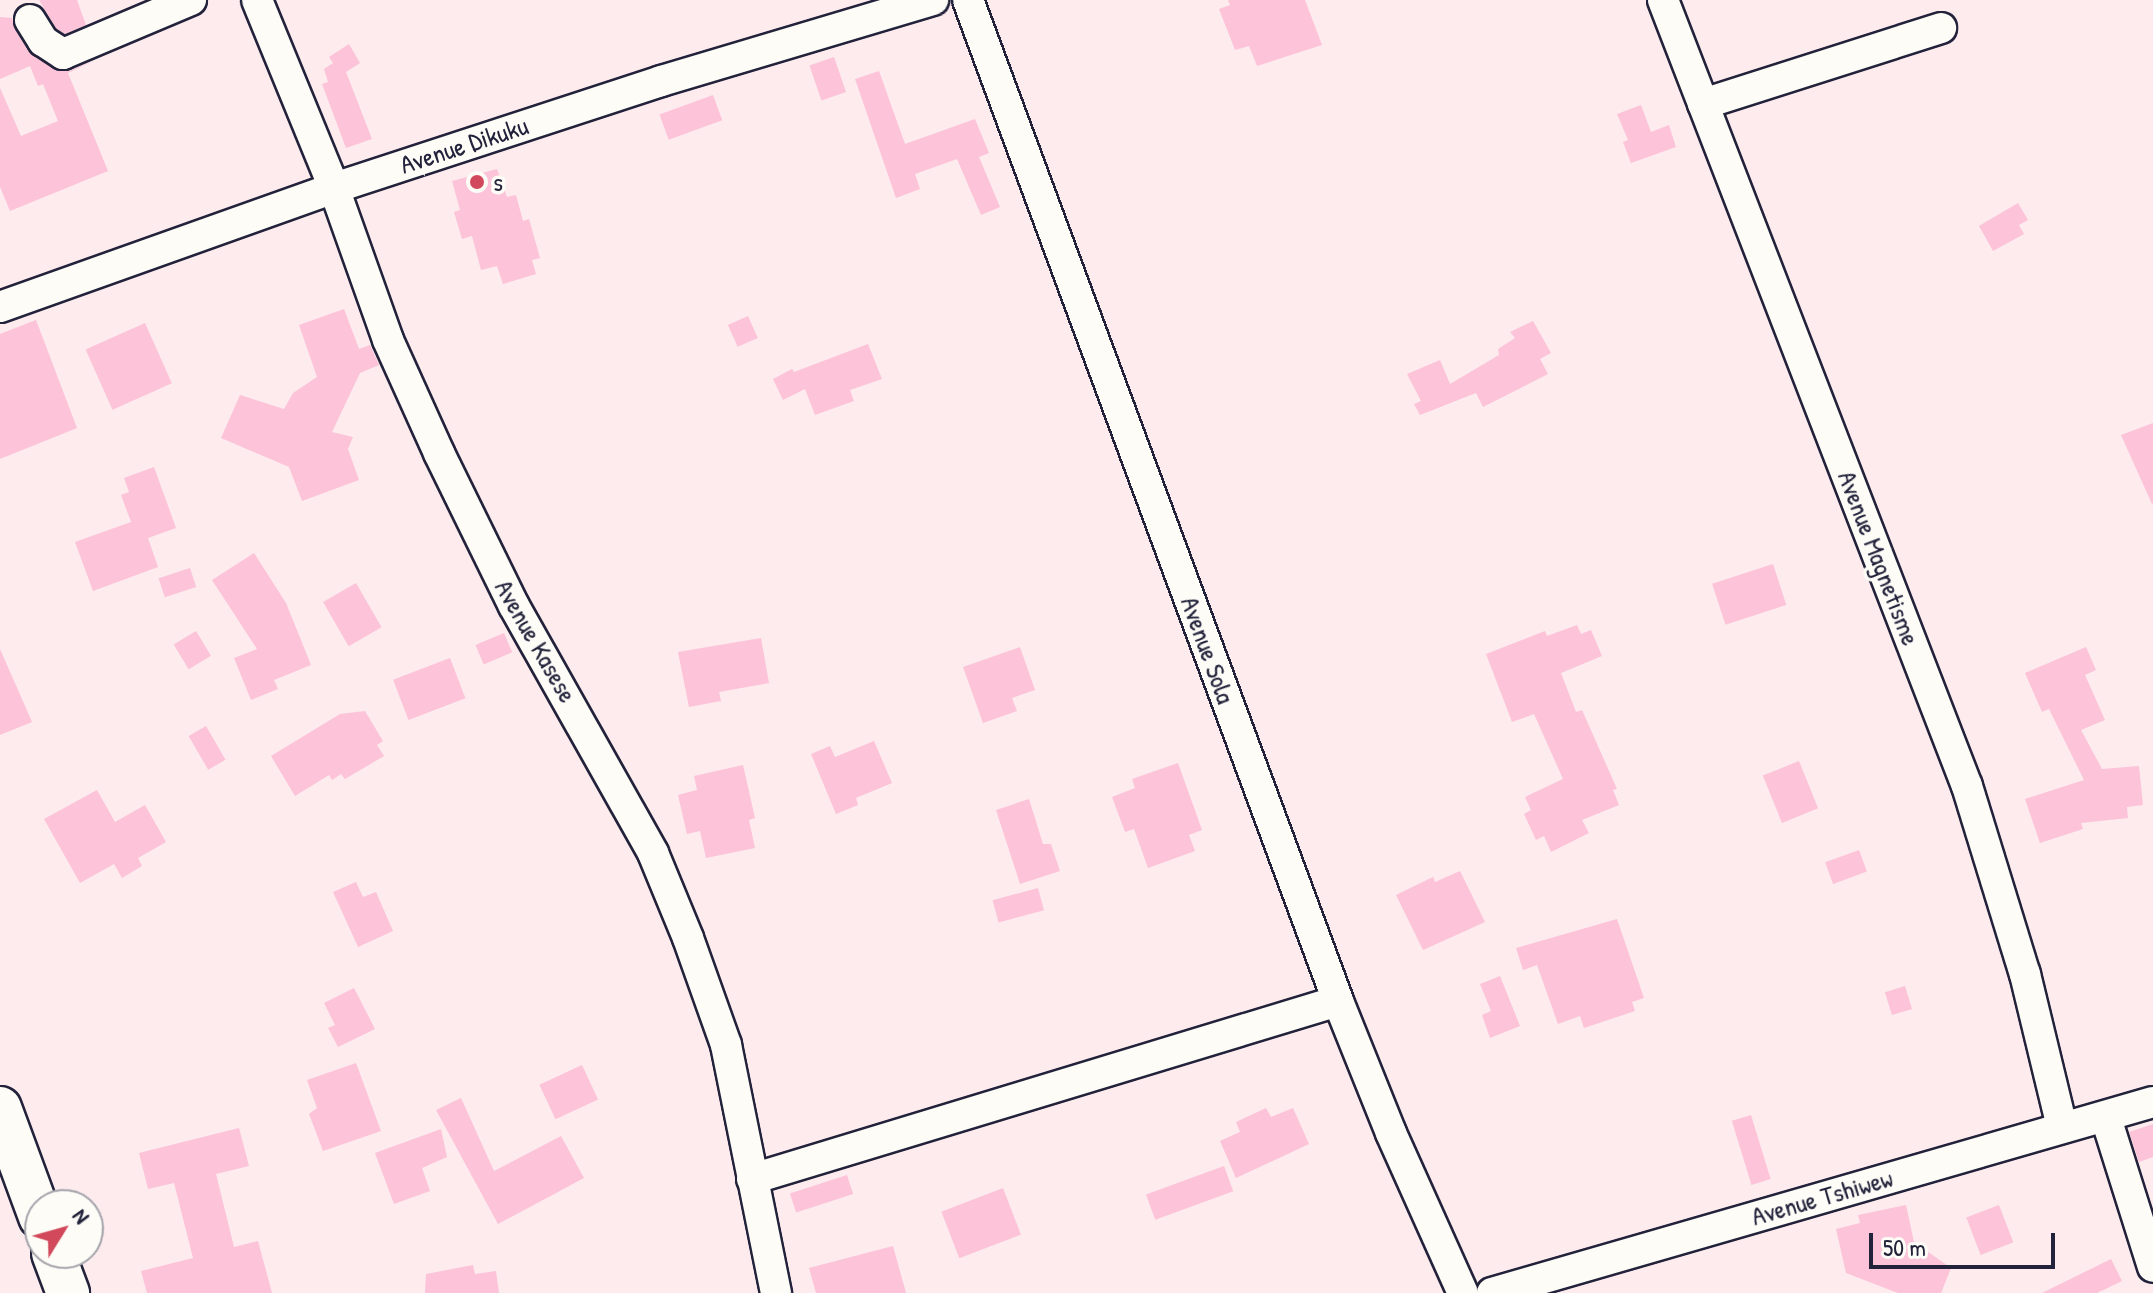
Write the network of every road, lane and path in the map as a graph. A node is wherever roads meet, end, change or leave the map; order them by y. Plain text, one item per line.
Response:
1 (191, 0) edge
2 (257, 0) edge
3 (933, 0) edge
4 (968, 0) edge
5 (1663, 0) edge
6 (30, 20) dead end
7 (1941, 28) dead end
8 (1703, 104) junction
9 (334, 188) junction
10 (0, 307) edge
11 (1338, 1001) junction
12 (2153, 1102) edge
13 (0, 1108) edge
14 (2106, 1118) junction
15 (2062, 1127) junction
16 (752, 1179) junction
17 (30, 1189) edge
18 (2153, 1267) edge
19 (59, 1269) edge
20 (68, 1293) edge
21 (776, 1293) edge
22 (1463, 1293) edge
23 (1492, 1293) edge

1 - 6 street
2 - 9 street, Avenue Kasese
3 - 9 street, Avenue Dikuku
4 - 11 street, Avenue Sola
5 - 8 street, Avenue Magnetisme
7 - 8 street
8 - 15 street, Avenue Magnetisme
9 - 10 street, Avenue Dikuku
9 - 16 street, Avenue Kasese
11 - 16 street
11 - 22 street, Avenue Sola
12 - 14 street, Avenue Tshiwew
13 - 17 main road
14 - 15 street, Avenue Tshiwew
14 - 18 street
15 - 23 street, Avenue Tshiwew
16 - 21 street, Avenue Kasese
19 - 20 main road

